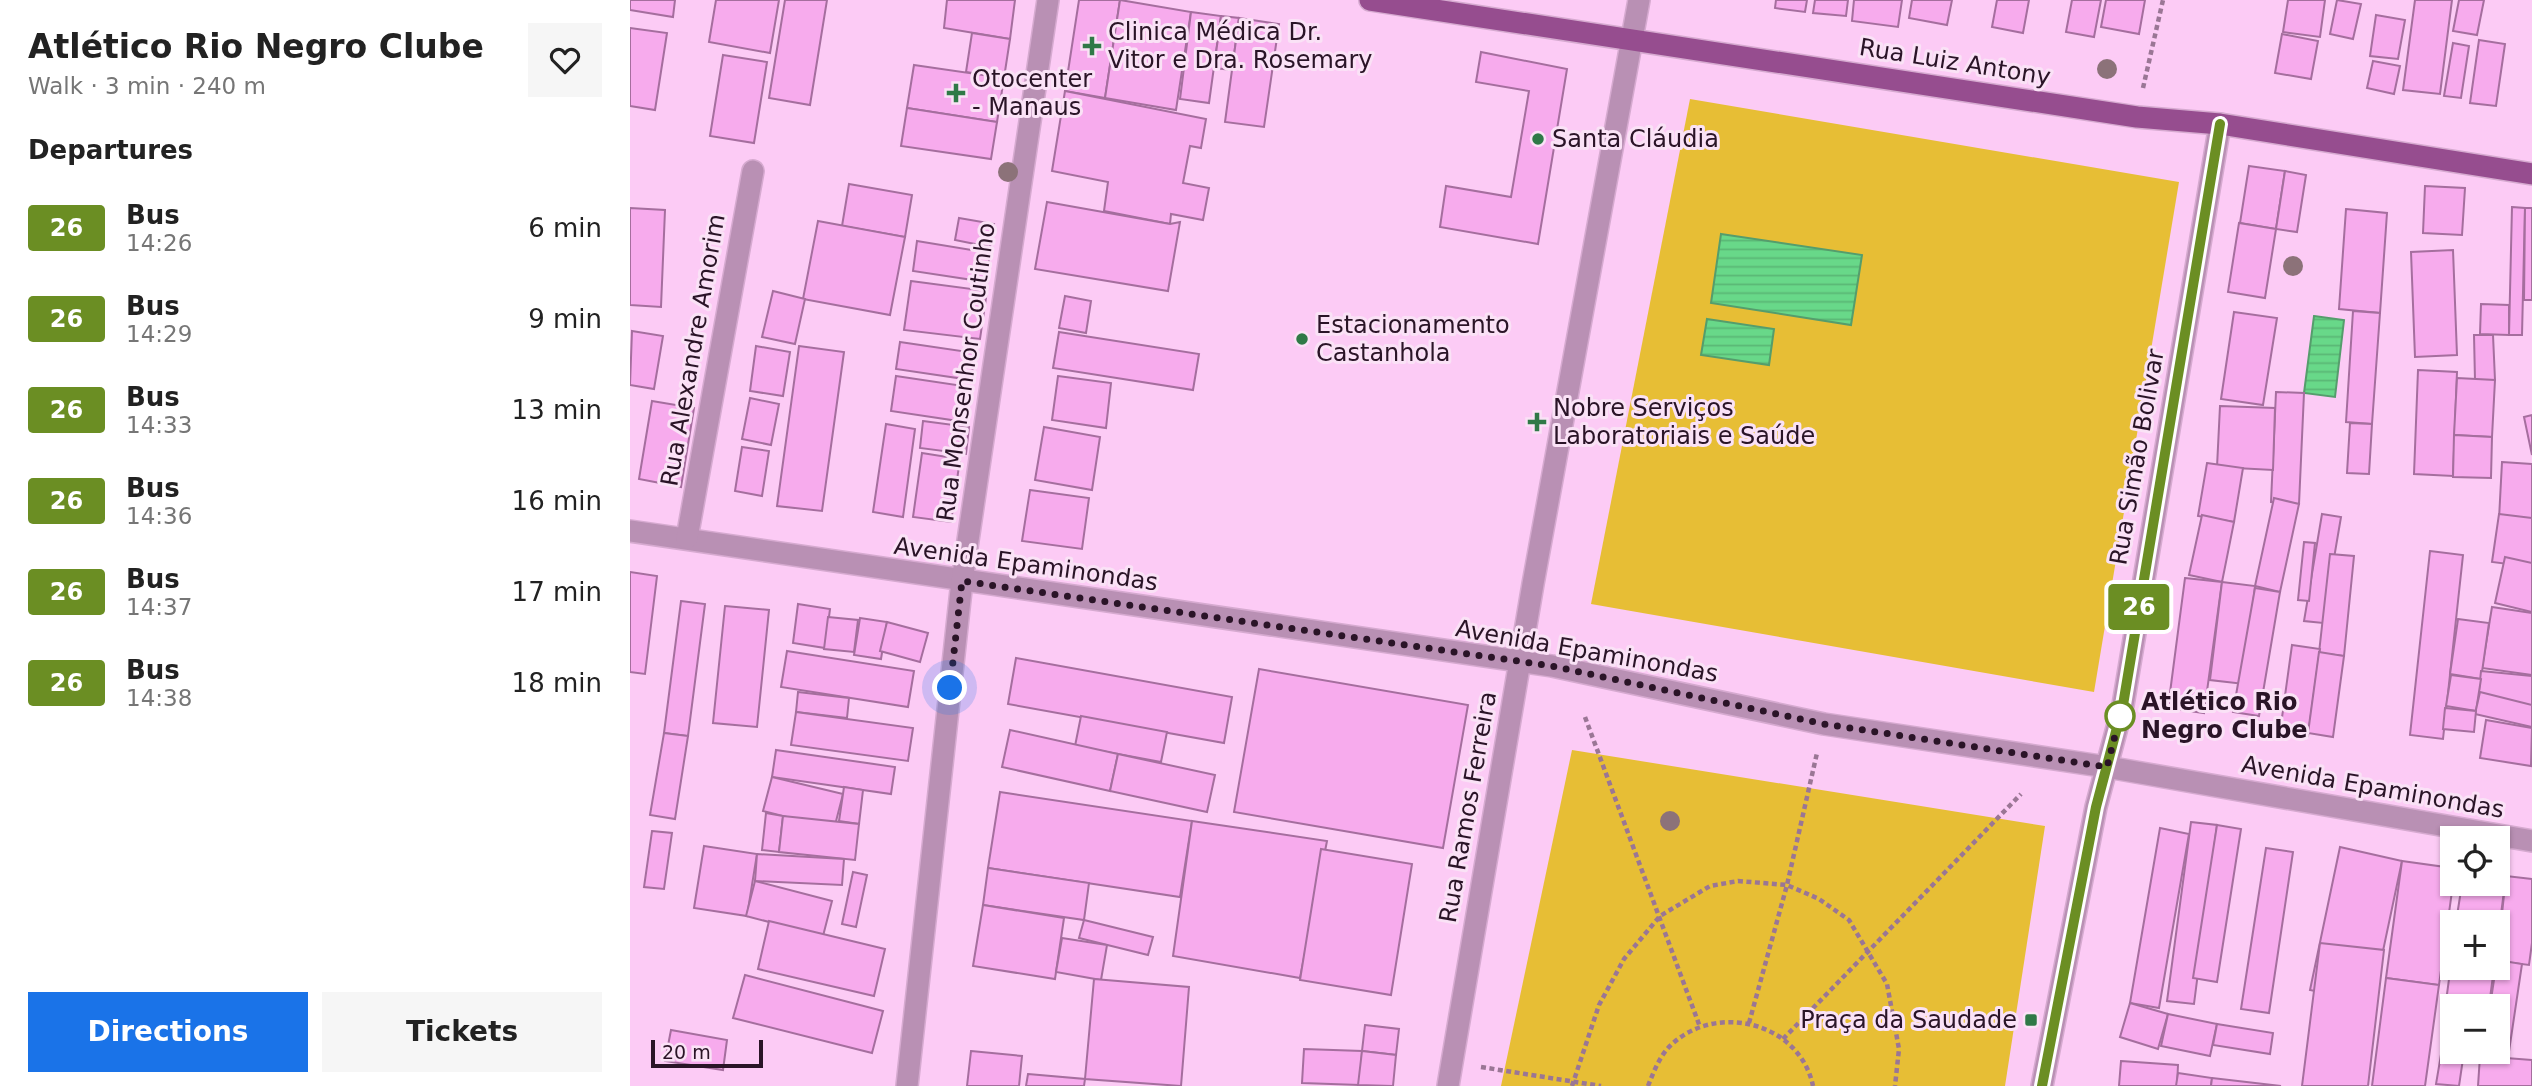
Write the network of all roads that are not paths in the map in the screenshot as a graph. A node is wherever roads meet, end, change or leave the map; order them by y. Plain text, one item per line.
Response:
1 (1048, 0) edge
2 (1370, 0) edge
3 (1639, 0) edge
4 (1630, 40) junction
5 (2220, 124) junction
6 (753, 171) dead end
7 (2532, 174) edge
8 (630, 531) edge
9 (687, 538) junction
10 (962, 581) junction
11 (1519, 662) junction
12 (2107, 767) junction
13 (2532, 841) edge
14 (907, 1086) edge
15 (1448, 1086) edge
16 (2042, 1086) edge

1 - 10 street, Rua Monsenhor Coutinho
2 - 4 main road, Rua Luiz Antony
3 - 4 street, Rua Ramos Ferreira
4 - 5 main road, Rua Luiz Antony
4 - 11 street, Rua Ramos Ferreira
5 - 7 main road, Rua Luiz Antony
5 - 12 street, Rua Simão Bolivar
6 - 9 street, Rua Alexandre Amorim
8 - 9 street, Avenida Epaminondas
9 - 10 street, Avenida Epaminondas
10 - 11 street, Avenida Epaminondas
10 - 14 street, Rua Monsenhor Coutinho
11 - 12 street, Avenida Epaminondas
11 - 15 street, Rua Ramos Ferreira
12 - 13 street, Avenida Epaminondas
12 - 16 street, Rua Simão Bolivar

